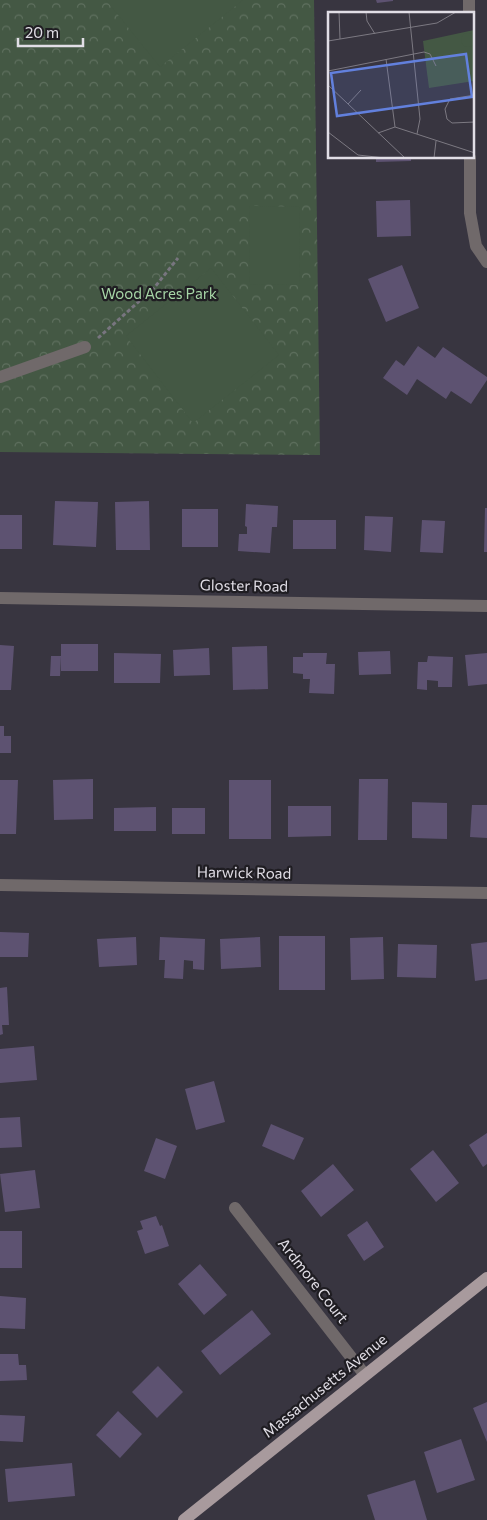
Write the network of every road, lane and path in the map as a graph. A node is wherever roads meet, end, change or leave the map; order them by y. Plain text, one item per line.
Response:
1 (470, 159) edge
2 (178, 258) dead end
3 (487, 262) edge
4 (85, 347) joint
5 (0, 378) edge
6 (0, 598) edge
7 (487, 606) edge
8 (0, 885) edge
9 (487, 893) edge
10 (235, 1208) dead end
11 (487, 1278) edge
12 (365, 1375) junction
13 (184, 1520) edge

1 - 3 street
2 - 4 path
4 - 5 street
6 - 7 street, Gloster Road
8 - 9 street, Harwick Road
10 - 12 street, Ardmore Court
11 - 12 main road, Massachusetts Avenue
12 - 13 main road, Massachusetts Avenue

